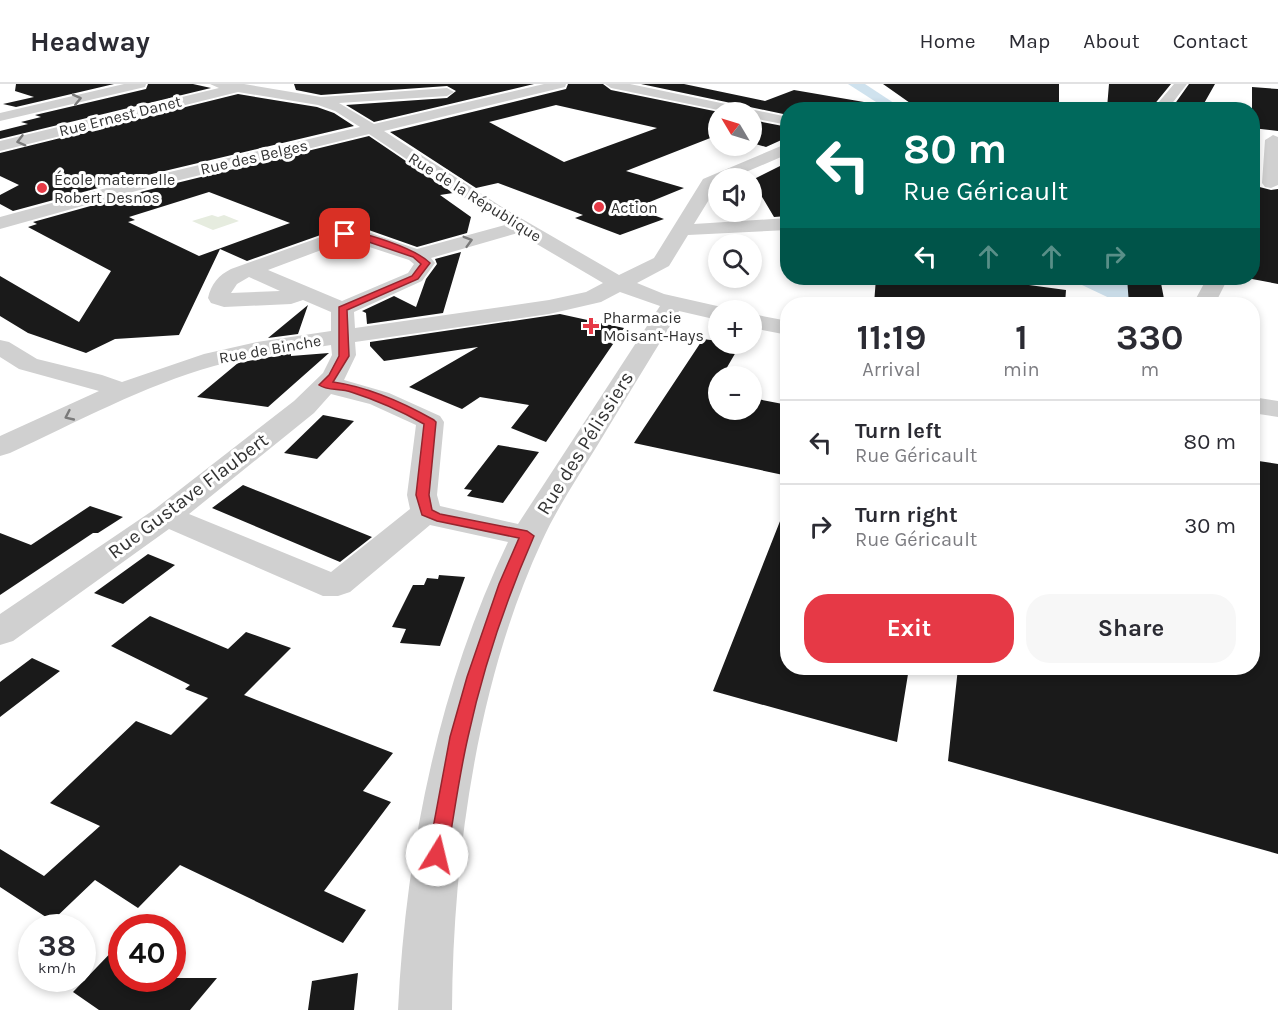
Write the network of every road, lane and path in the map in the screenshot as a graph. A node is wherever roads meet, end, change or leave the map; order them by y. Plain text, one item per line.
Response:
1 (85, 84) edge
2 (140, 84) edge
3 (216, 84) edge
4 (560, 84) edge
5 (611, 84) edge
6 (1181, 84) edge
7 (236, 85) edge
8 (50, 91) dead end
9 (447, 92) dead end
10 (321, 101) junction
11 (1166, 102) edge
12 (708, 104) edge
13 (762, 116) edge
14 (0, 117) edge
15 (780, 119) edge
16 (369, 130) junction
17 (1260, 138) edge
18 (1276, 140) edge
19 (0, 146) edge
20 (780, 152) edge
21 (743, 168) edge
22 (1274, 184) edge
23 (708, 185) edge
24 (0, 223) edge
25 (780, 224) edge
26 (520, 227) junction
27 (680, 229) junction
28 (416, 256) junction
29 (249, 270) junction
30 (620, 284) junction
31 (303, 292) junction
32 (665, 301) junction
33 (708, 311) edge
34 (342, 322) junction
35 (762, 323) edge
36 (780, 326) edge
37 (5, 354) edge
38 (325, 385) junction
39 (122, 392) junction
40 (1260, 406) edge
41 (1278, 409) edge
42 (0, 447) edge
43 (426, 512) junction
44 (166, 516) junction
45 (527, 536) junction
46 (0, 632) edge
47 (425, 1010) edge

1 - 8 street
14 -> 2 street
3 - 7 street, Rue de la République
4 - 16 street, Rue des Belges
5 - 12 street
6 - 11 street
7 - 10 street, Rue de la République
7 -> 19 street, Rue Ernest Danet
9 - 10 street
10 - 16 street, Rue de la République
13 - 15 street
16 - 24 street, Rue des Belges
16 - 26 street, Rue de la République
17 - 18 street
18 - 22 street
20 - 21 street
23 - 27 street, Rue de Binche
25 - 27 street
28 -> 26 street
26 - 30 street, Rue de la République
27 - 30 street, Rue de Binche
28 - 29 street
28 - 34 street
29 - 31 street
29 - 31 street
30 - 32 street, Rue de la République
30 - 34 street, Rue de Binche
31 - 34 street
32 - 33 street, Rue de la République
32 - 45 street, Rue des Pélissiers
34 - 38 street, Rue Gustave Flaubert
34 - 39 street, Rue de Binche
35 - 36 street
37 - 39 street
38 - 43 street
38 - 44 street, Rue Gustave Flaubert
39 -> 42 street, Rue de Binche
40 - 41 street
43 - 44 street
43 - 45 street
44 - 46 street, Rue Gustave Flaubert
45 - 47 street, Rue des Pélissiers

